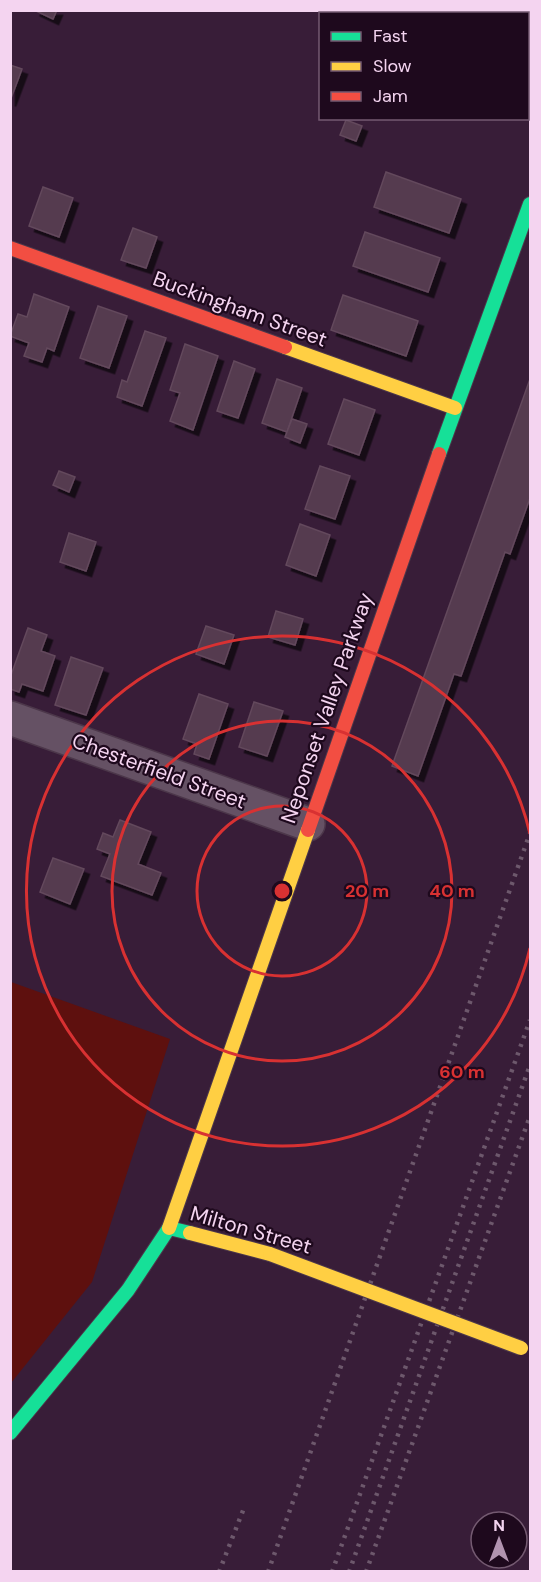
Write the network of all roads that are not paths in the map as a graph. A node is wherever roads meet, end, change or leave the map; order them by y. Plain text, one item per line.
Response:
1 (531, 204) edge
2 (10, 248) edge
3 (455, 408) junction
4 (10, 718) edge
5 (308, 824) junction
6 (169, 1228) junction
7 (526, 1349) edge
8 (10, 1433) edge

1 - 3 main road, Neponset Valley Parkway
2 - 3 main road, Buckingham Street
3 - 5 main road, Neponset Valley Parkway
4 - 5 street, Chesterfield Street
5 - 6 main road, Neponset Valley Parkway
6 - 7 main road, Milton Street, bridge
6 - 8 main road, Milton Street

